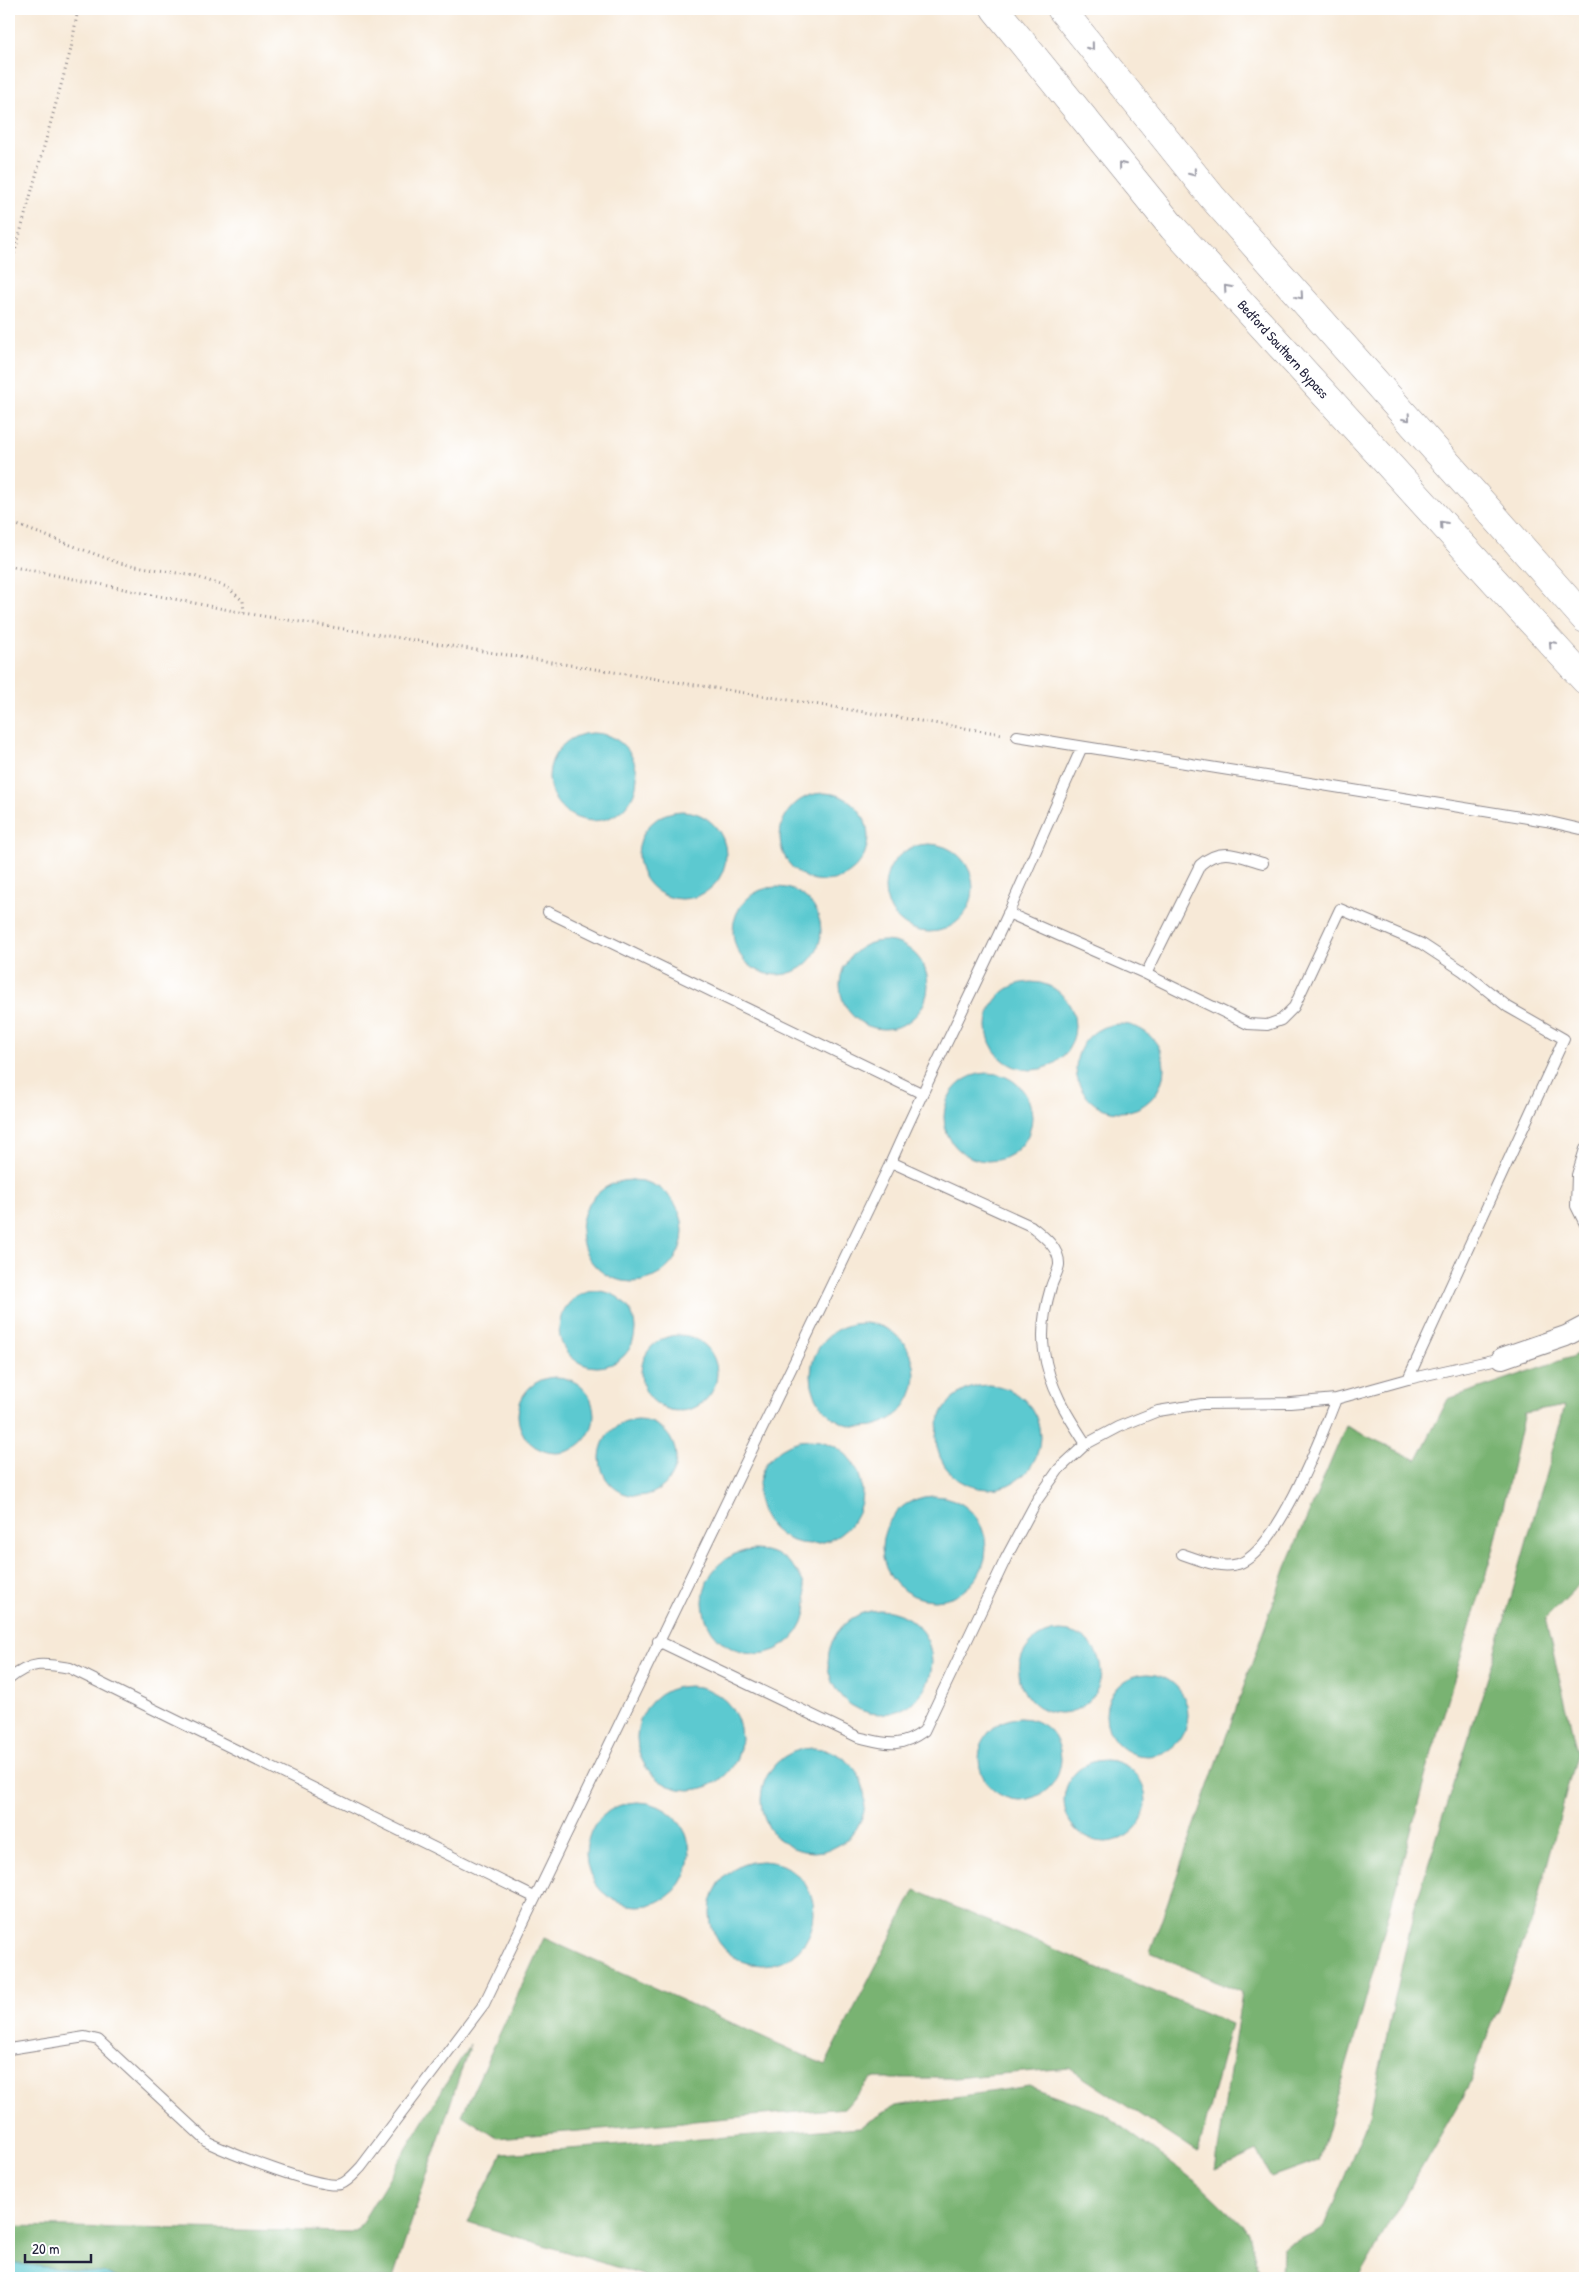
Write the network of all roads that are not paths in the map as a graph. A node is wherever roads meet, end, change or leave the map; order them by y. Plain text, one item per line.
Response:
1 (994, 9) edge
2 (1061, 9) edge
3 (1585, 619) edge
4 (1585, 680) edge
5 (1017, 736) road end
6 (1082, 747) junction
7 (1585, 830) edge
8 (1263, 863) dead end
9 (548, 912) dead end
10 (1008, 913) junction
11 (1146, 974) junction
12 (921, 1093) junction
13 (1585, 1149) edge
14 (891, 1162) junction
15 (1585, 1224) edge
16 (1585, 1326) edge
17 (1502, 1358) joint
18 (1408, 1379) junction
19 (1336, 1399) junction
20 (1086, 1444) junction
21 (1182, 1554) dead end
22 (658, 1641) junction
23 (9, 1679) edge
24 (534, 1896) junction
25 (9, 2049) edge

4 -> 1 highway, Bedford Southern Bypass
2 -> 3 highway
5 - 6 lane
6 - 7 lane
6 - 10 lane
8 - 11 lane
9 - 12 lane
10 - 11 lane
10 - 12 lane
11 - 18 lane
12 - 14 lane
13 - 15 lane
14 - 20 lane
14 - 22 lane
16 - 17 street
17 - 18 lane
18 - 19 lane
19 - 20 lane
19 - 21 lane
20 - 22 lane
22 - 24 lane
23 - 24 lane
24 - 25 lane

